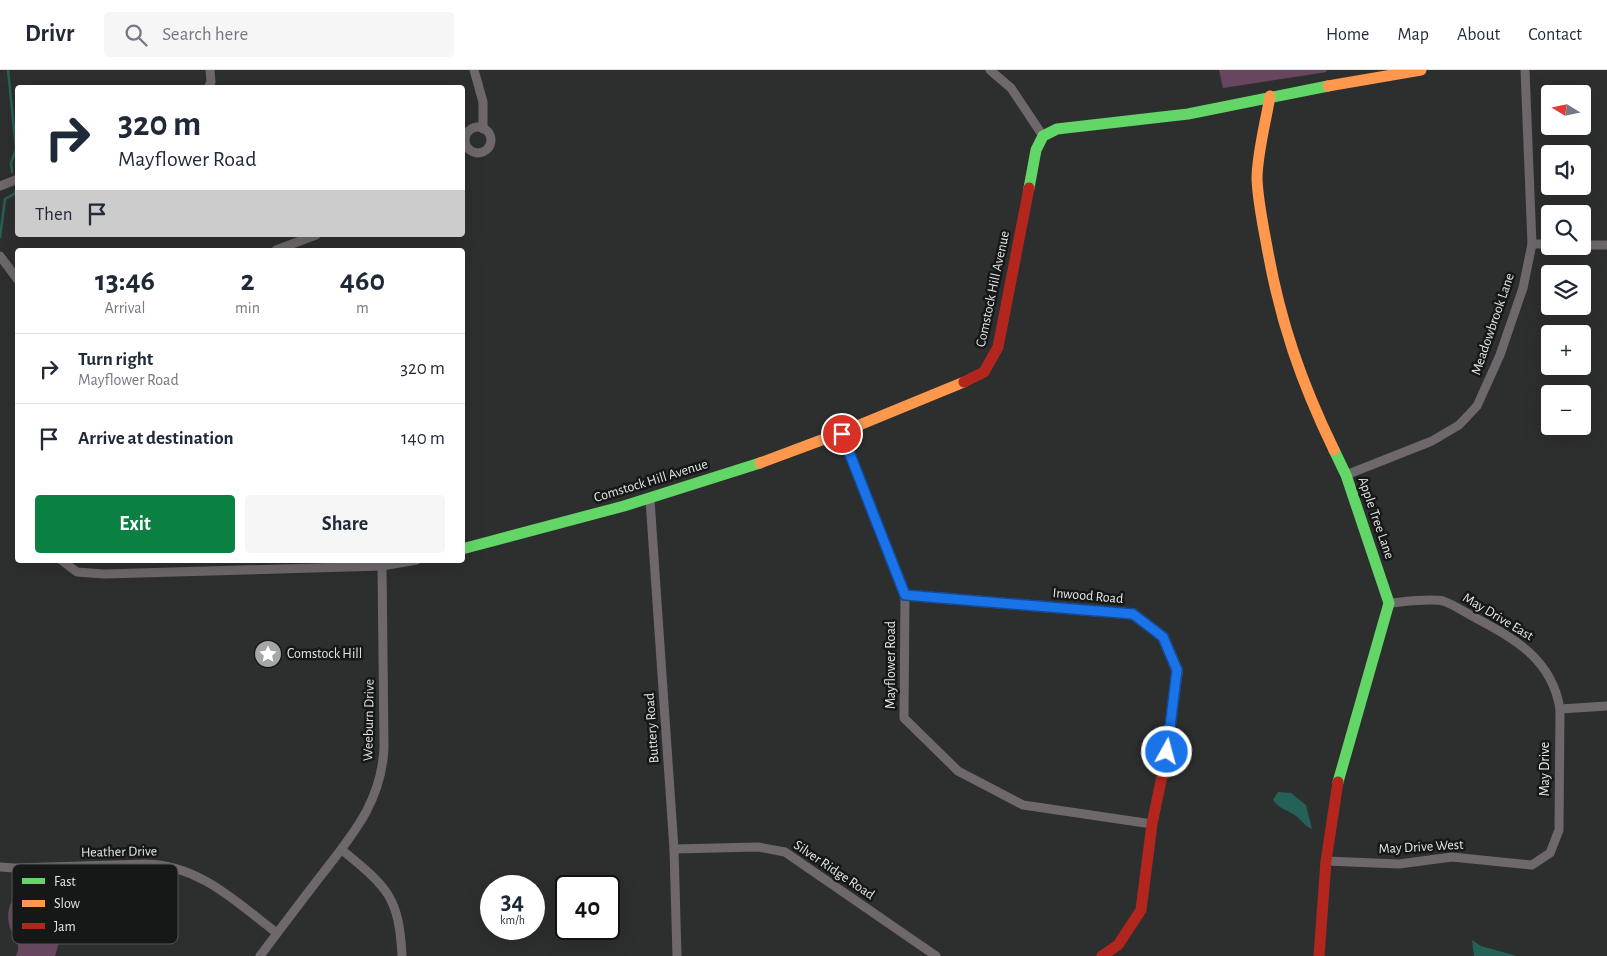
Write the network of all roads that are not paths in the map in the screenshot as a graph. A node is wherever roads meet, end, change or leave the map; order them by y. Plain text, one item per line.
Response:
1 (210, 70) edge
2 (474, 70) edge
3 (990, 70) edge
4 (1421, 70) edge
5 (1525, 70) edge
6 (210, 85) edge
7 (1270, 96) junction
8 (482, 128) dead end
9 (1043, 136) junction
10 (15, 180) edge
11 (0, 186) edge
12 (311, 237) edge
13 (1532, 244) junction
14 (1541, 244) edge
15 (1591, 245) edge
16 (1607, 245) edge
17 (281, 248) edge
18 (0, 256) edge
19 (15, 276) edge
20 (842, 434) junction
21 (1346, 475) junction
22 (650, 500) junction
23 (465, 548) edge
24 (65, 563) edge
25 (400, 563) edge
26 (382, 566) junction
27 (905, 595) junction
28 (1389, 603) junction
29 (1607, 706) edge
30 (1560, 708) junction
31 (1152, 824) junction
32 (1559, 830) joint
33 (674, 849) junction
34 (342, 850) junction
35 (1326, 861) junction
36 (178, 868) edge
37 (277, 933) junction
38 (260, 956) edge
39 (402, 956) edge
40 (677, 956) edge
41 (936, 956) edge
42 (1102, 956) edge
43 (1319, 956) edge

1 - 6 street
2 - 8 street
3 - 9 street
4 - 7 street
5 - 13 street, Meadowbrook Lane
7 - 9 street
7 - 21 street, Apple Tree Lane
9 - 20 street, Comstock Hill Avenue
10 - 11 street
12 - 17 street
13 - 14 street
13 - 21 street, Meadowbrook Lane
15 - 16 street
18 - 19 street
20 - 22 street, Comstock Hill Avenue
20 - 27 street, Mayflower Road
21 - 28 street, Apple Tree Lane
22 - 23 street, Comstock Hill Avenue
22 - 33 street, Buttery Road
24 - 26 street
25 - 26 street
26 - 34 street, Weeburn Drive
27 - 31 street, Mayflower Road
27 - 31 street, Inwood Road
28 - 30 street, May Drive East
28 - 35 street
29 - 30 street
30 - 32 street, May Drive
31 - 42 street, Inwood Road
32 - 35 street, May Drive West
33 - 40 street, Buttery Road
33 - 41 street, Silver Ridge Road
34 - 37 street, Weeburn Drive
34 - 39 street
35 - 43 street
36 - 37 street, Heather Drive
37 - 38 street, Weeburn Drive

